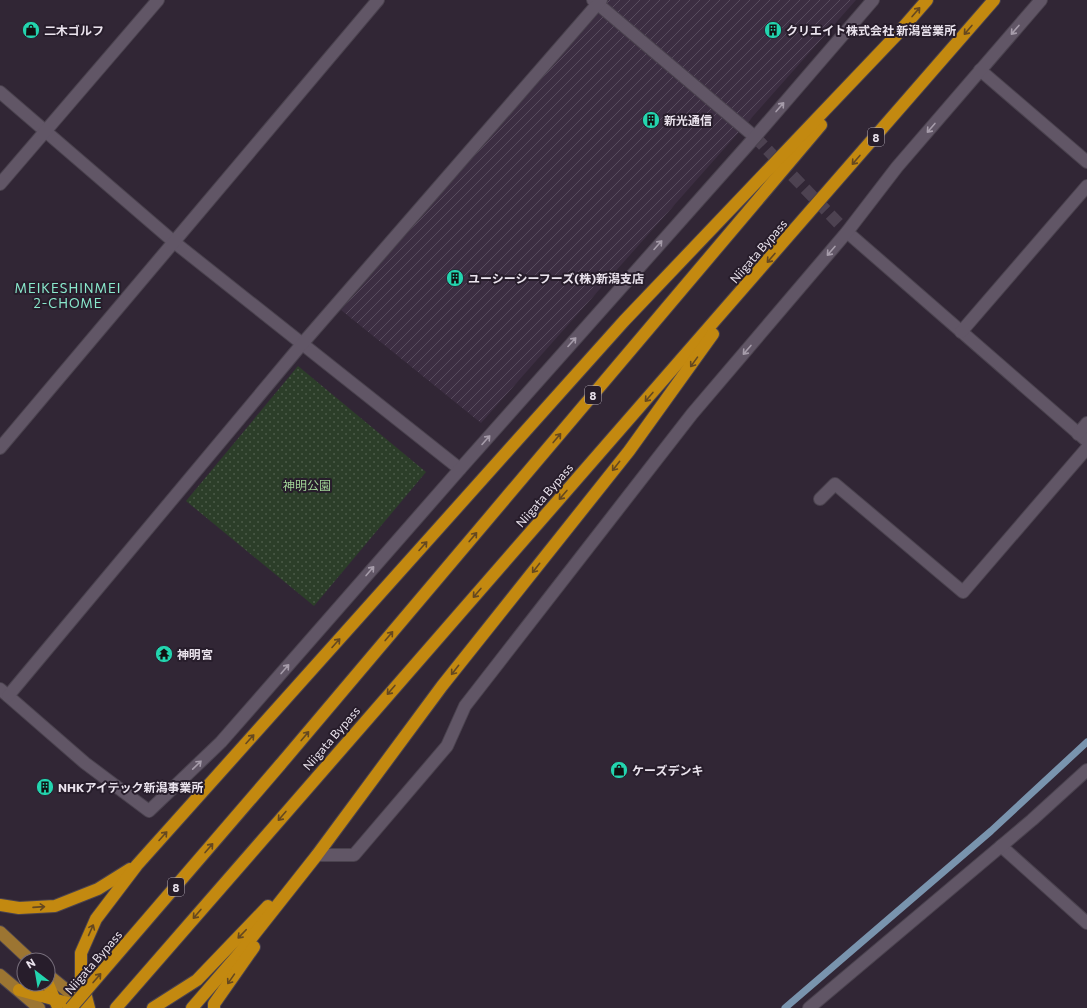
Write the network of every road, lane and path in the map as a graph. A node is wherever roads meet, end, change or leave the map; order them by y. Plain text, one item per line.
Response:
1 (158, 0) edge
2 (378, 0) edge
3 (873, 0) edge
4 (927, 0) edge
5 (994, 0) edge
6 (1041, 0) edge
7 (597, 1) edge
8 (906, 25) junction
9 (980, 70) junction
10 (0, 92) edge
11 (45, 130) junction
12 (755, 137) junction
13 (1087, 162) edge
14 (0, 184) edge
15 (1087, 186) edge
16 (847, 232) junction
17 (174, 242) junction
18 (758, 273) junction
19 (961, 332) junction
20 (302, 344) junction
21 (1087, 424) edge
22 (1082, 437) edge
23 (0, 448) edge
24 (1087, 448) edge
25 (460, 469) junction
26 (820, 499) dead end
27 (4, 693) edge
28 (1087, 770) edge
29 (1001, 846) junction
30 (317, 855) junction
31 (137, 865) junction
32 (0, 905) edge
33 (1087, 923) edge
34 (0, 932) edge
35 (21, 952) edge
36 (0, 975) edge
37 (56, 982) edge
38 (16, 988) edge
39 (21, 992) edge
40 (24, 992) edge
41 (52, 992) edge
42 (57, 1004) edge
43 (39, 1008) edge
44 (71, 1008) edge
45 (88, 1008) edge
46 (116, 1008) edge
47 (154, 1008) edge
48 (192, 1008) edge
49 (214, 1008) edge
50 (809, 1008) edge

1 - 11 street
2 - 17 street
12 -> 3 street
8 -> 4 highway, Niigata Bypass / 8
5 -> 18 highway, Niigata Bypass / 8
6 -> 9 street
7 - 12 street
7 - 20 street
31 -> 8 highway
44 -> 8 highway, Niigata Bypass / 8, bridge
9 - 13 street
9 -> 16 street
10 - 11 street
11 - 14 street
11 - 17 street
25 -> 12 street
15 - 19 street
16 - 19 street
16 -> 30 street
17 - 20 street
17 - 23 street
18 -> 30 highway
18 -> 46 highway, Niigata Bypass / 8
19 - 22 street
20 - 25 street
20 - 27 street
21 - 22 street
24 - 26 street
27 -> 25 street
28 - 29 street
29 - 33 street
29 - 50 street
30 -> 47 highway
30 - 48 highway
30 -> 49 highway
32 -> 31 highway
45 -> 31 highway
34 - 35 main road
36 - 38 main road
37 - 45 main road
39 - 43 main road
40 - 42 highway
41 - 42 highway
42 - 45 highway

